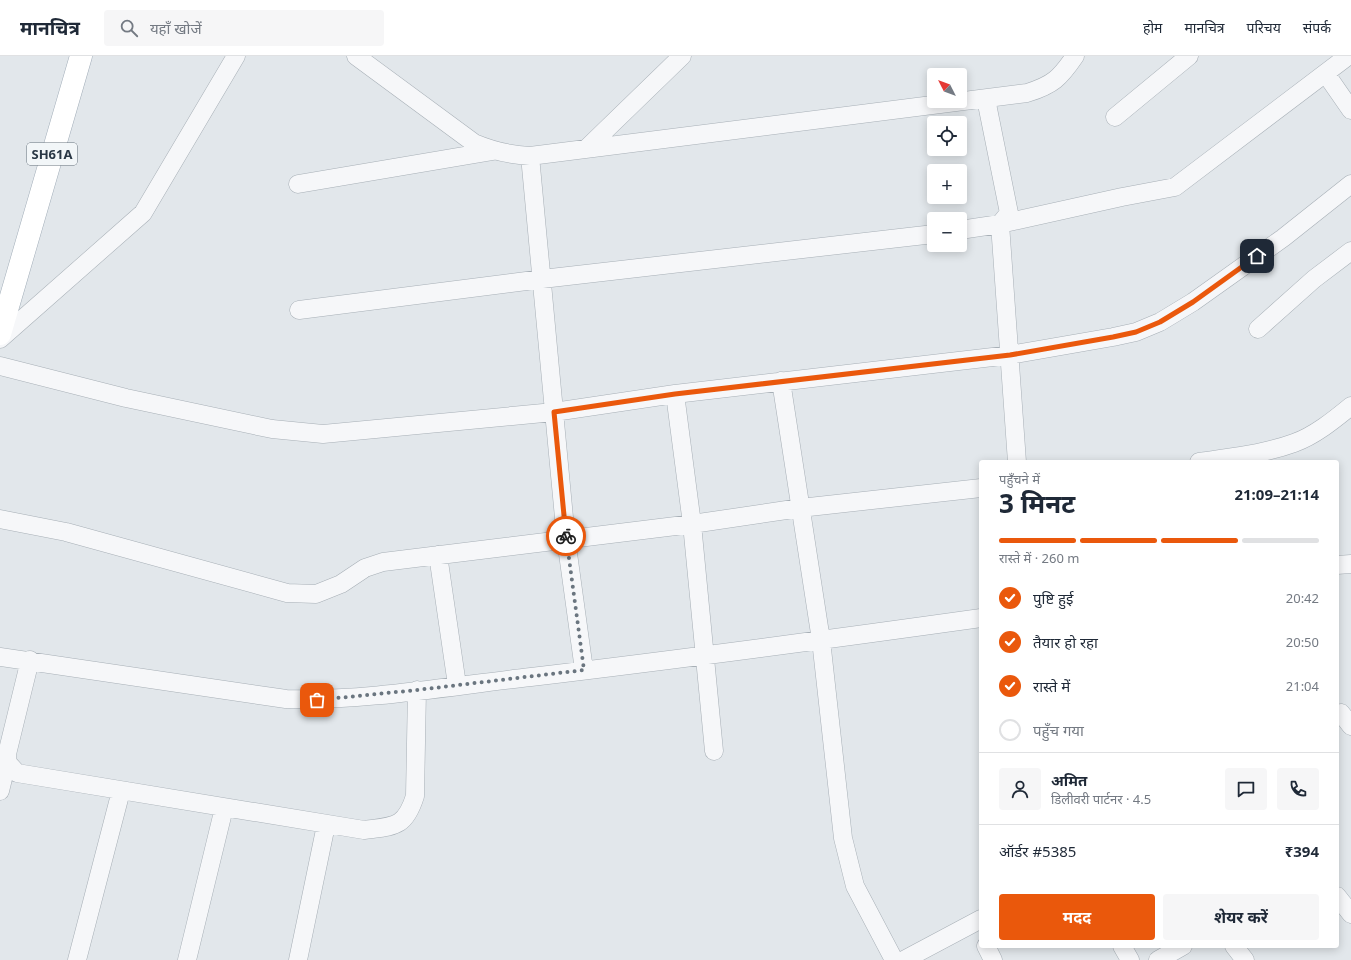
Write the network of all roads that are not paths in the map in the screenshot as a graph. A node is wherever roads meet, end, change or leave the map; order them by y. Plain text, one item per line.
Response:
1 (81, 56) edge
2 (236, 56) edge
3 (356, 56) edge
4 (682, 56) edge
5 (1075, 56) edge
6 (1189, 56) edge
7 (1348, 56) edge
8 (1326, 74) junction
9 (986, 99) junction
10 (1351, 110) edge
11 (1115, 117) dead end
12 (586, 149) junction
13 (493, 151) junction
14 (530, 156) junction
15 (298, 184) dead end
16 (1351, 184) edge
17 (1000, 224) junction
18 (967, 229) edge
19 (927, 235) edge
20 (1351, 251) edge
21 (542, 279) junction
22 (299, 310) dead end
23 (1258, 329) dead end
24 (1, 333) edge
25 (1010, 355) junction
26 (0, 366) edge
27 (781, 381) junction
28 (675, 394) junction
29 (1351, 406) edge
30 (554, 412) junction
31 (1017, 460) edge
32 (1211, 460) edge
33 (979, 488) edge
34 (800, 508) junction
35 (0, 519) edge
36 (692, 524) junction
37 (566, 539) junction
38 (438, 555) junction
39 (1351, 564) edge
40 (1339, 565) edge
41 (979, 618) edge
42 (821, 640) junction
43 (704, 656) junction
44 (0, 657) edge
45 (30, 660) junction
46 (584, 670) junction
47 (457, 685) junction
48 (417, 690) junction
49 (714, 752) dead end
50 (7, 762) junction
51 (0, 791) edge
52 (121, 791) junction
53 (224, 808) junction
54 (326, 825) junction
55 (1339, 899) edge
56 (1351, 914) edge
57 (978, 926) edge
58 (987, 948) edge
59 (1123, 948) edge
60 (1179, 948) edge
61 (1236, 948) edge
62 (77, 960) edge
63 (187, 960) edge
64 (298, 960) edge
65 (894, 960) edge
66 (904, 960) edge
67 (993, 960) edge
68 (1130, 960) edge
69 (1158, 960) edge
70 (1245, 960) edge

1 - 24 main road, SH61A
2 - 24 street
3 - 13 street
4 - 12 street
5 - 9 street
6 - 11 street
7 - 8 street
8 - 10 street
8 - 17 street
9 - 12 street
9 - 17 street
12 - 14 street
13 - 14 street
13 - 15 street
14 - 21 street
16 - 25 street
17 - 18 street
17 - 25 street
19 - 21 street
20 - 23 street
21 - 22 street
21 - 30 street
25 - 27 street
25 - 31 street
26 - 30 street
27 - 28 street
27 - 34 street
28 - 30 street
28 - 36 street
29 - 32 street
30 - 37 street
33 - 34 street
34 - 36 street
34 - 42 street
35 - 38 street
36 - 37 street
36 - 43 street
37 - 38 street
37 - 46 street
38 - 47 street
39 - 40 street
41 - 42 street
42 - 43 street
42 - 65 street
43 - 46 street
43 - 49 street
44 - 45 street
45 - 48 street
45 - 50 street
46 - 47 street
47 - 48 street
48 - 54 street
50 - 51 street
50 - 52 street
52 - 53 street
52 - 62 street
53 - 54 street
53 - 63 street
54 - 64 street
55 - 56 street
57 - 66 street
58 - 67 street
59 - 68 street
60 - 69 street
61 - 70 street

